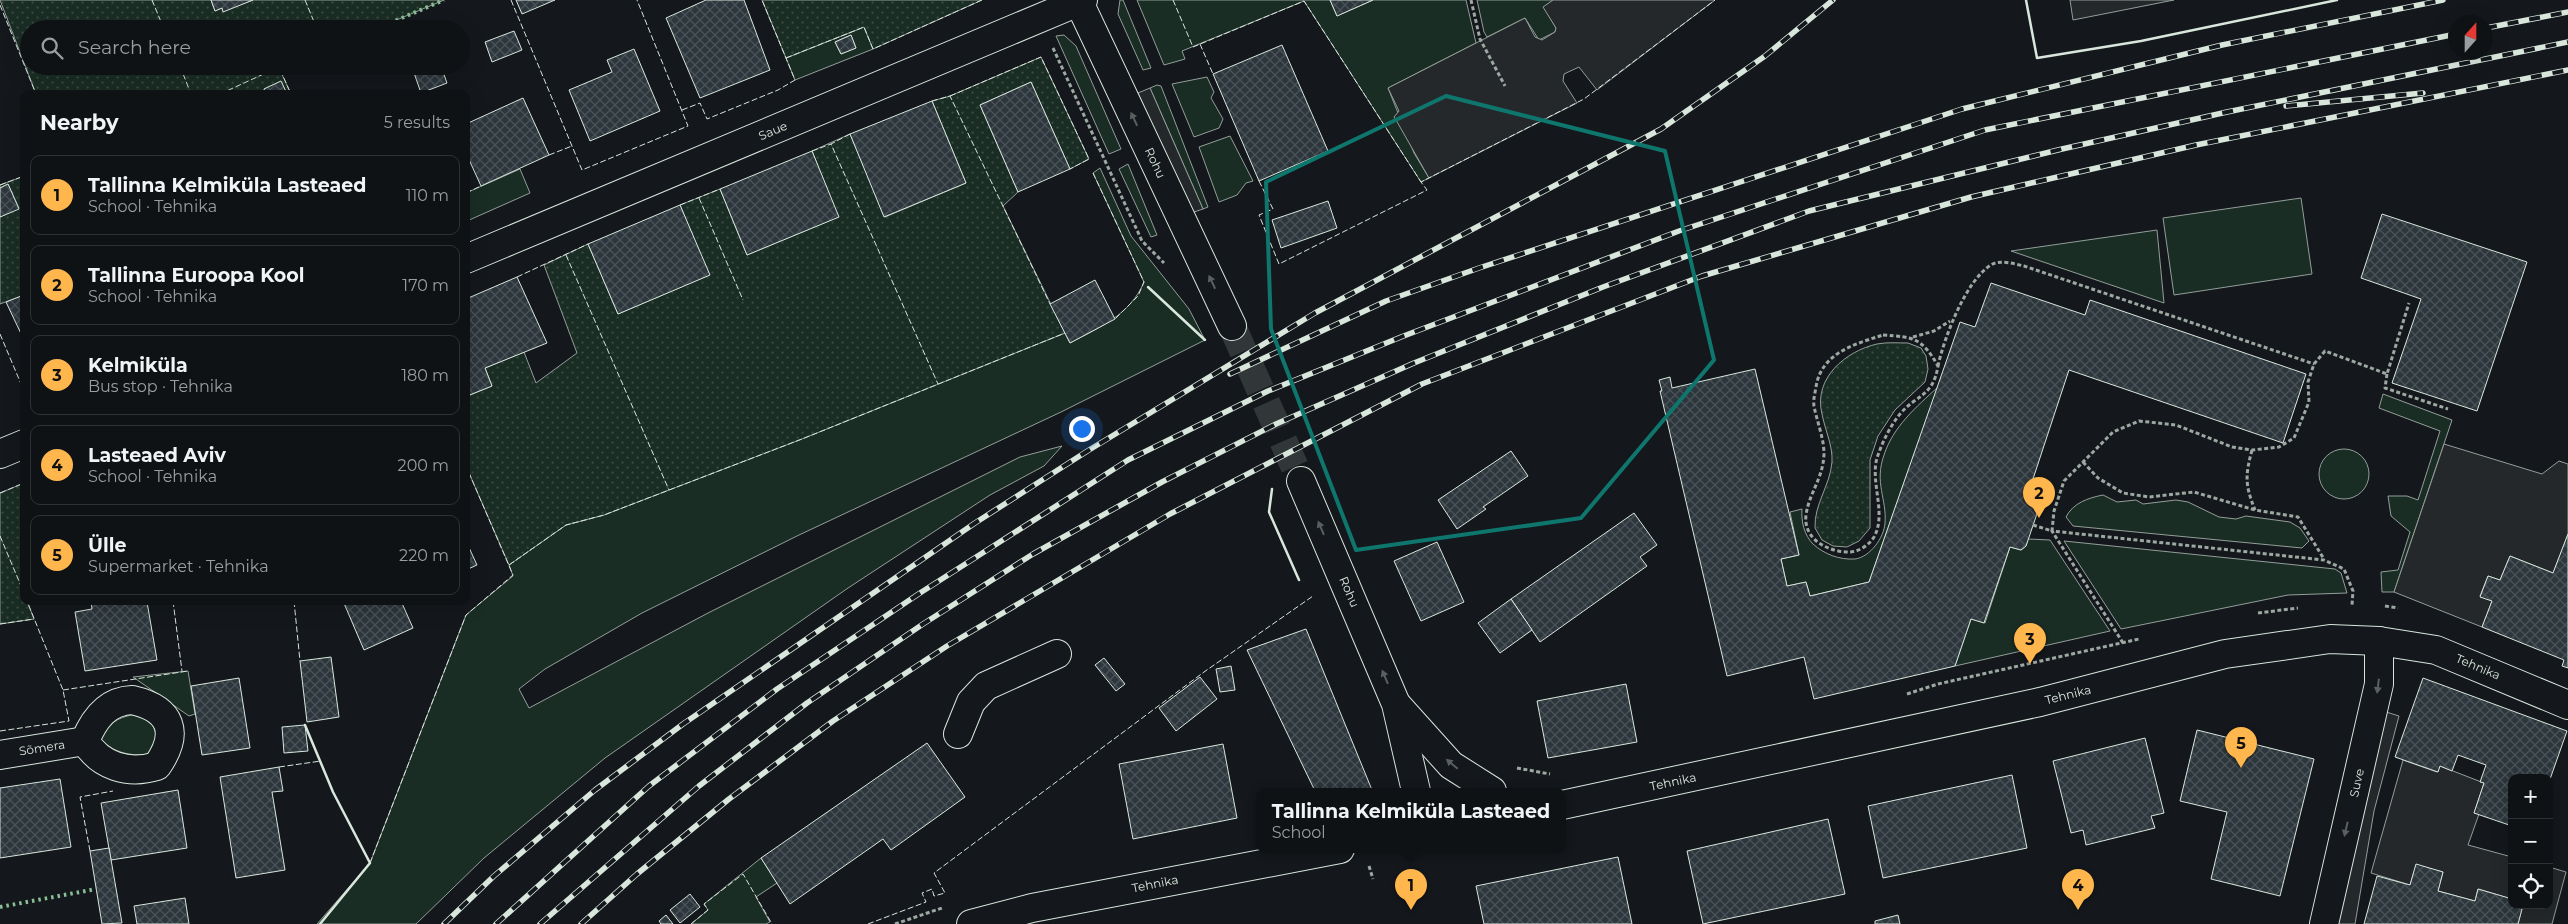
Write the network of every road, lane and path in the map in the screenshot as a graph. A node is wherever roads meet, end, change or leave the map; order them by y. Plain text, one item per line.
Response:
1 (1472, 0) edge
2 (1080, 1) edge
3 (1040, 20) junction
4 (1505, 86) dead end
5 (470, 257) edge
6 (1171, 269) dead end
7 (2409, 303) dead end
8 (1952, 320) junction
9 (1232, 326) tunnel mouth
10 (1912, 337) junction
11 (2314, 364) junction
12 (1938, 366) junction
13 (2387, 374) junction
14 (2448, 409) dead end
15 (20, 446) edge
16 (2252, 450) junction
17 (0, 454) edge
18 (2083, 462) junction
19 (1301, 481) tunnel mouth
20 (2255, 510) junction
21 (2033, 525) dead end
22 (2052, 531) junction
23 (2324, 560) junction
24 (2352, 605) dead end
25 (2379, 642) junction
26 (2123, 643) dead end
27 (1057, 654) dead end
28 (1396, 704) junction
29 (2568, 705) edge
30 (958, 734) dead end
31 (85, 741) dead end
32 (0, 755) edge
33 (1415, 788) edge
34 (1487, 788) edge
35 (1566, 803) edge
36 (1319, 853) edge
37 (971, 924) edge
38 (2324, 924) edge

1 - 4 path
2 - 3 street, Saue
9 -> 2 street, Rohu
3 - 5 street, Saue
3 - 6 path
7 - 13 path
8 - 10 path
8 - 11 path
8 - 12 path
10 - 12 path
10 - 12 path
11 - 13 path
11 - 16 path
13 - 14 path
15 - 17 street
16 - 18 path
16 - 20 path
18 - 20 path
18 - 22 path
28 -> 19 street, Rohu
20 - 23 path
21 - 22 path
22 - 23 path
22 - 26 path
23 - 24 path
25 - 29 street, Tehnika
25 - 35 street, Tehnika
25 -> 38 street, Suve
27 - 30 street
28 - 33 street, Rohu
34 -> 28 street, Rohu
31 - 32 street, Sõmera
36 - 37 street, Tehnika

